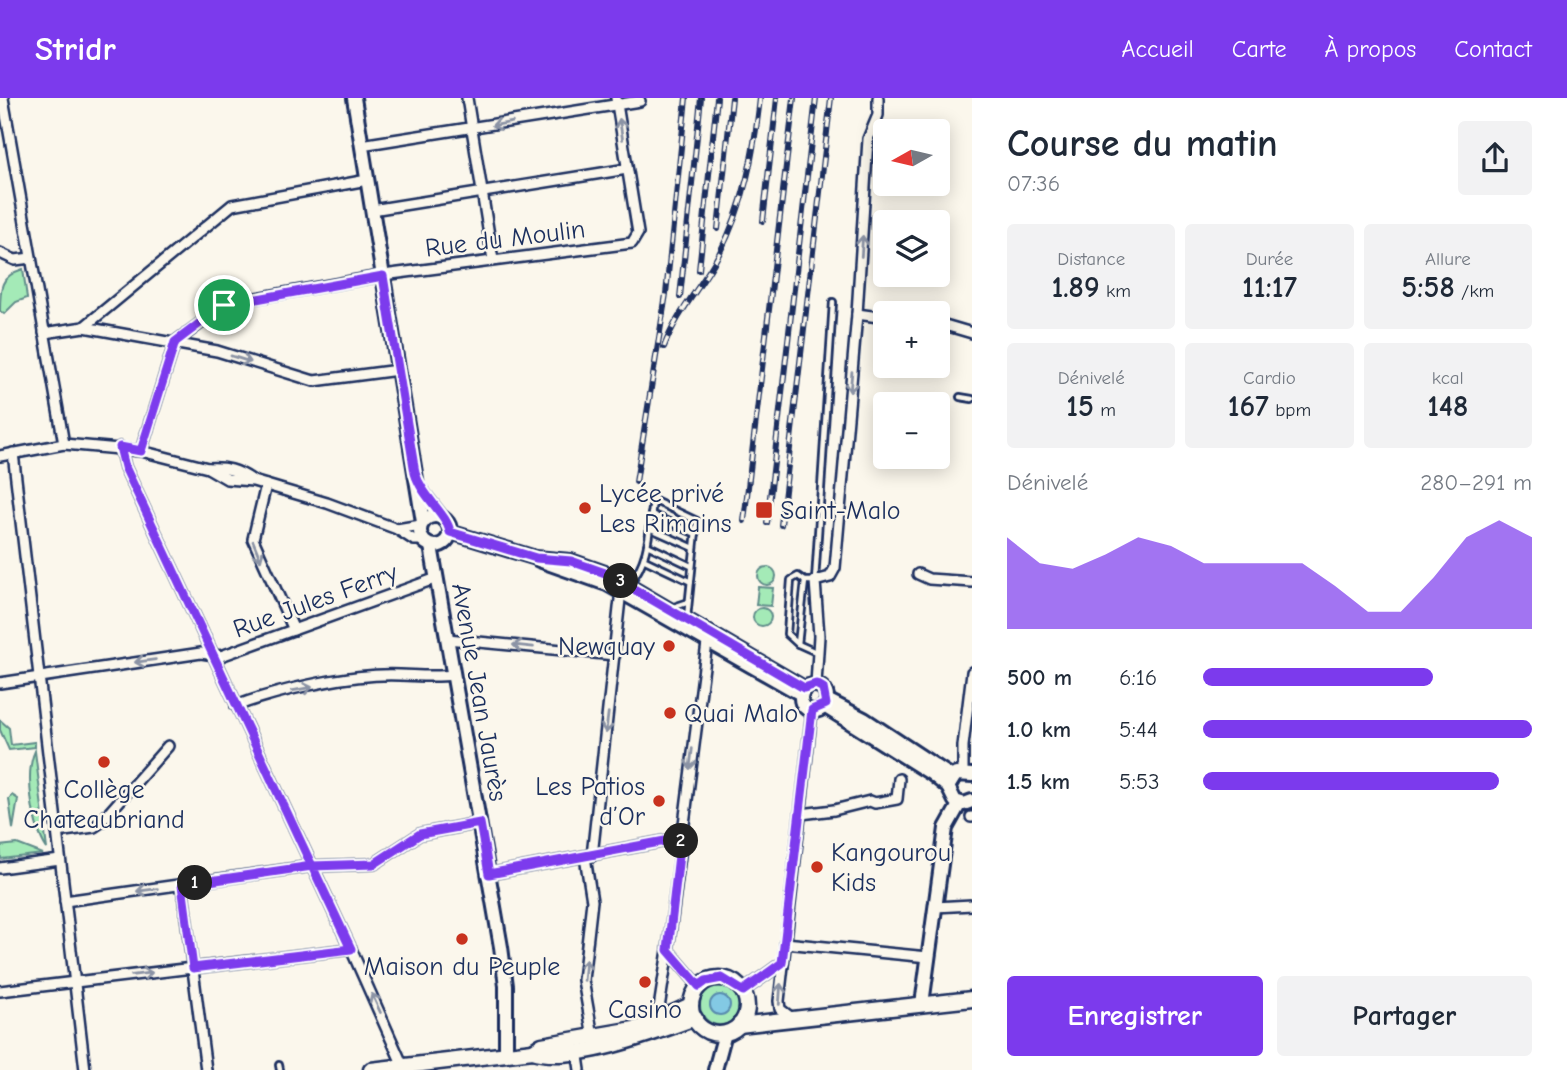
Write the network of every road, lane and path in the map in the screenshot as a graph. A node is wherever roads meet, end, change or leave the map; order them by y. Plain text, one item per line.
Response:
1 (4, 98) edge
2 (354, 98) edge
3 (467, 98) edge
4 (878, 98) edge
5 (617, 101) edge
6 (640, 101) dead end
7 (472, 129) junction
8 (361, 145) junction
9 (627, 169) junction
10 (367, 180) junction
11 (482, 193) junction
12 (372, 210) junction
13 (0, 253) edge
14 (32, 258) junction
15 (493, 260) junction
16 (383, 276) junction
17 (833, 302) dead end
18 (857, 314) junction
19 (873, 316) edge
20 (84, 327) junction
21 (950, 327) edge
22 (44, 333) junction
23 (972, 333) edge
24 (175, 342) junction
25 (398, 370) junction
26 (960, 397) dead end
27 (972, 399) edge
28 (64, 444) junction
29 (120, 447) junction
30 (141, 451) junction
31 (13, 453) junction
32 (0, 456) edge
33 (266, 485) junction
34 (419, 489) junction
35 (651, 514) junction
36 (440, 516) junction
37 (422, 523) junction
38 (649, 528) junction
39 (397, 529) junction
40 (450, 532) junction
41 (696, 534) junction
42 (427, 543) junction
43 (647, 545) junction
44 (694, 548) junction
45 (645, 560) junction
46 (691, 566) junction
47 (918, 574) dead end
48 (437, 578) junction
49 (689, 581) junction
50 (810, 581) junction
51 (972, 582) edge
52 (623, 586) junction
53 (686, 603) junction
54 (670, 608) junction
55 (687, 618) junction
56 (294, 630) junction
57 (690, 632) junction
58 (710, 638) junction
59 (447, 639) junction
60 (798, 644) junction
61 (819, 653) junction
62 (615, 655) junction
63 (212, 657) junction
64 (972, 671) edge
65 (453, 675) junction
66 (39, 678) junction
67 (0, 683) edge
68 (807, 689) junction
69 (236, 706) junction
70 (821, 706) junction
71 (168, 746) dead end
72 (959, 778) edge
73 (899, 779) dead end
74 (966, 802) edge
75 (801, 814) junction
76 (480, 823) junction
77 (57, 832) junction
78 (681, 838) junction
79 (589, 857) junction
80 (60, 860) junction
81 (312, 866) junction
82 (0, 868) edge
83 (489, 874) junction
84 (182, 885) junction
85 (65, 901) junction
86 (972, 905) edge
87 (935, 907) junction
88 (785, 943) junction
89 (351, 949) junction
90 (668, 950) junction
91 (928, 957) junction
92 (782, 963) junction
93 (193, 968) junction
94 (75, 982) junction
95 (699, 986) junction
96 (0, 991) edge
97 (743, 991) junction
98 (972, 999) edge
99 (922, 1004) junction
100 (747, 1006) junction
101 (693, 1011) junction
102 (792, 1018) junction
103 (772, 1020) junction
104 (657, 1021) junction
105 (739, 1025) junction
106 (725, 1033) junction
107 (593, 1037) junction
108 (577, 1050) junction
109 (533, 1051) junction
110 (506, 1054) junction
111 (402, 1066) junction
112 (578, 1069) edge
113 (85, 1070) edge
114 (206, 1070) edge
115 (371, 1070) edge
116 (715, 1070) edge

1 - 14 street
2 - 8 main road
3 - 7 street
18 -> 4 street
5 - 6 street
5 -> 7 street
9 -> 5 street
7 - 8 street
7 - 11 street
8 - 10 main road
9 - 11 street
9 - 15 street, Rue du Moulin
10 - 12 main road
10 - 20 street
11 - 12 street
11 - 15 street
12 - 16 main road
13 - 14 street
14 - 22 street
15 - 16 street, Rue du Moulin
16 - 24 street, Rue du Moulin
16 - 25 main road
17 - 50 lane
18 - 19 street
18 -> 50 street
20 - 22 street
20 - 24 street
21 - 23 street
22 - 28 street
24 -> 25 street
24 - 30 street
25 - 34 main road
26 - 27 lane
28 - 29 street
28 - 31 street
29 - 30 street
29 - 63 street
30 - 33 street
31 - 32 street
31 - 66 street
33 - 39 street
33 -> 56 street
34 - 36 main road
34 - 37 main road
35 - 38 lane
35 - 41 lane
35 - 41 lane
36 - 37 main road
36 - 40 main road
37 - 39 street
37 - 42 main road
38 - 43 lane
38 - 44 lane
39 - 42 street
40 - 42 main road
40 - 52 main road
41 - 44 lane
42 - 48 main road, Avenue Jean Jaurès
43 - 45 lane
43 - 46 lane
44 - 46 lane
45 - 49 lane
45 - 52 lane
46 - 49 lane
47 - 51 street
48 - 56 street, Rue Jules Ferry
48 - 59 main road, Avenue Jean Jaurès
49 - 53 lane
50 - 60 lane
50 - 60 lane
50 - 61 street
52 - 54 main road
52 - 57 main road
52 - 62 street
53 - 54 lane
53 - 55 lane
54 - 55 main road
55 - 57 lane
55 - 58 main road
56 - 63 street, Rue Jules Ferry
57 - 58 main road
58 - 68 main road
58 -> 78 street
62 -> 59 street
59 - 65 main road, Avenue Jean Jaurès
60 - 61 lane
61 - 68 street
62 -> 79 street
63 -> 66 street, Rue Jules Ferry
63 - 69 street
64 - 72 street
69 -> 65 street
65 - 76 main road, Avenue Jean Jaurès
66 - 67 street, Rue Jules Ferry
66 - 77 street
68 - 70 main road
68 - 70 main road
69 - 81 street
70 - 72 main road
70 - 75 street
71 - 77 street
72 - 74 main road
73 - 75 street
74 - 87 main road
75 - 88 street
76 - 81 street
76 - 83 main road, Avenue Jean Jaurès
77 - 80 street
78 - 79 street
78 - 90 street
79 - 83 street
107 -> 79 street
80 - 82 street
80 - 85 street
81 - 84 street
81 - 89 street
83 - 110 main road, Avenue Jean Jaurès
84 -> 85 street
84 - 93 street
85 - 94 street
86 - 87 street
87 - 91 main road
88 - 91 street
88 - 92 street
89 - 93 street
111 -> 89 street
90 - 95 street
90 - 104 street
91 - 99 main road
92 - 97 street
102 -> 92 street
94 -> 93 street
93 - 114 street
94 - 96 street
94 - 113 street
95 - 97 main road
95 - 101 main road
97 - 100 main road
98 - 99 main road
99 - 102 main road
100 - 103 main road
100 - 105 main road
101 - 104 main road
101 - 106 main road
101 - 108 main road
102 - 103 main road
103 - 105 main road
104 - 107 main road
105 - 106 main road
106 - 116 main road
107 - 109 main road
108 - 109 main road
108 - 112 street
109 - 110 main road
110 - 111 main road
111 - 115 main road

